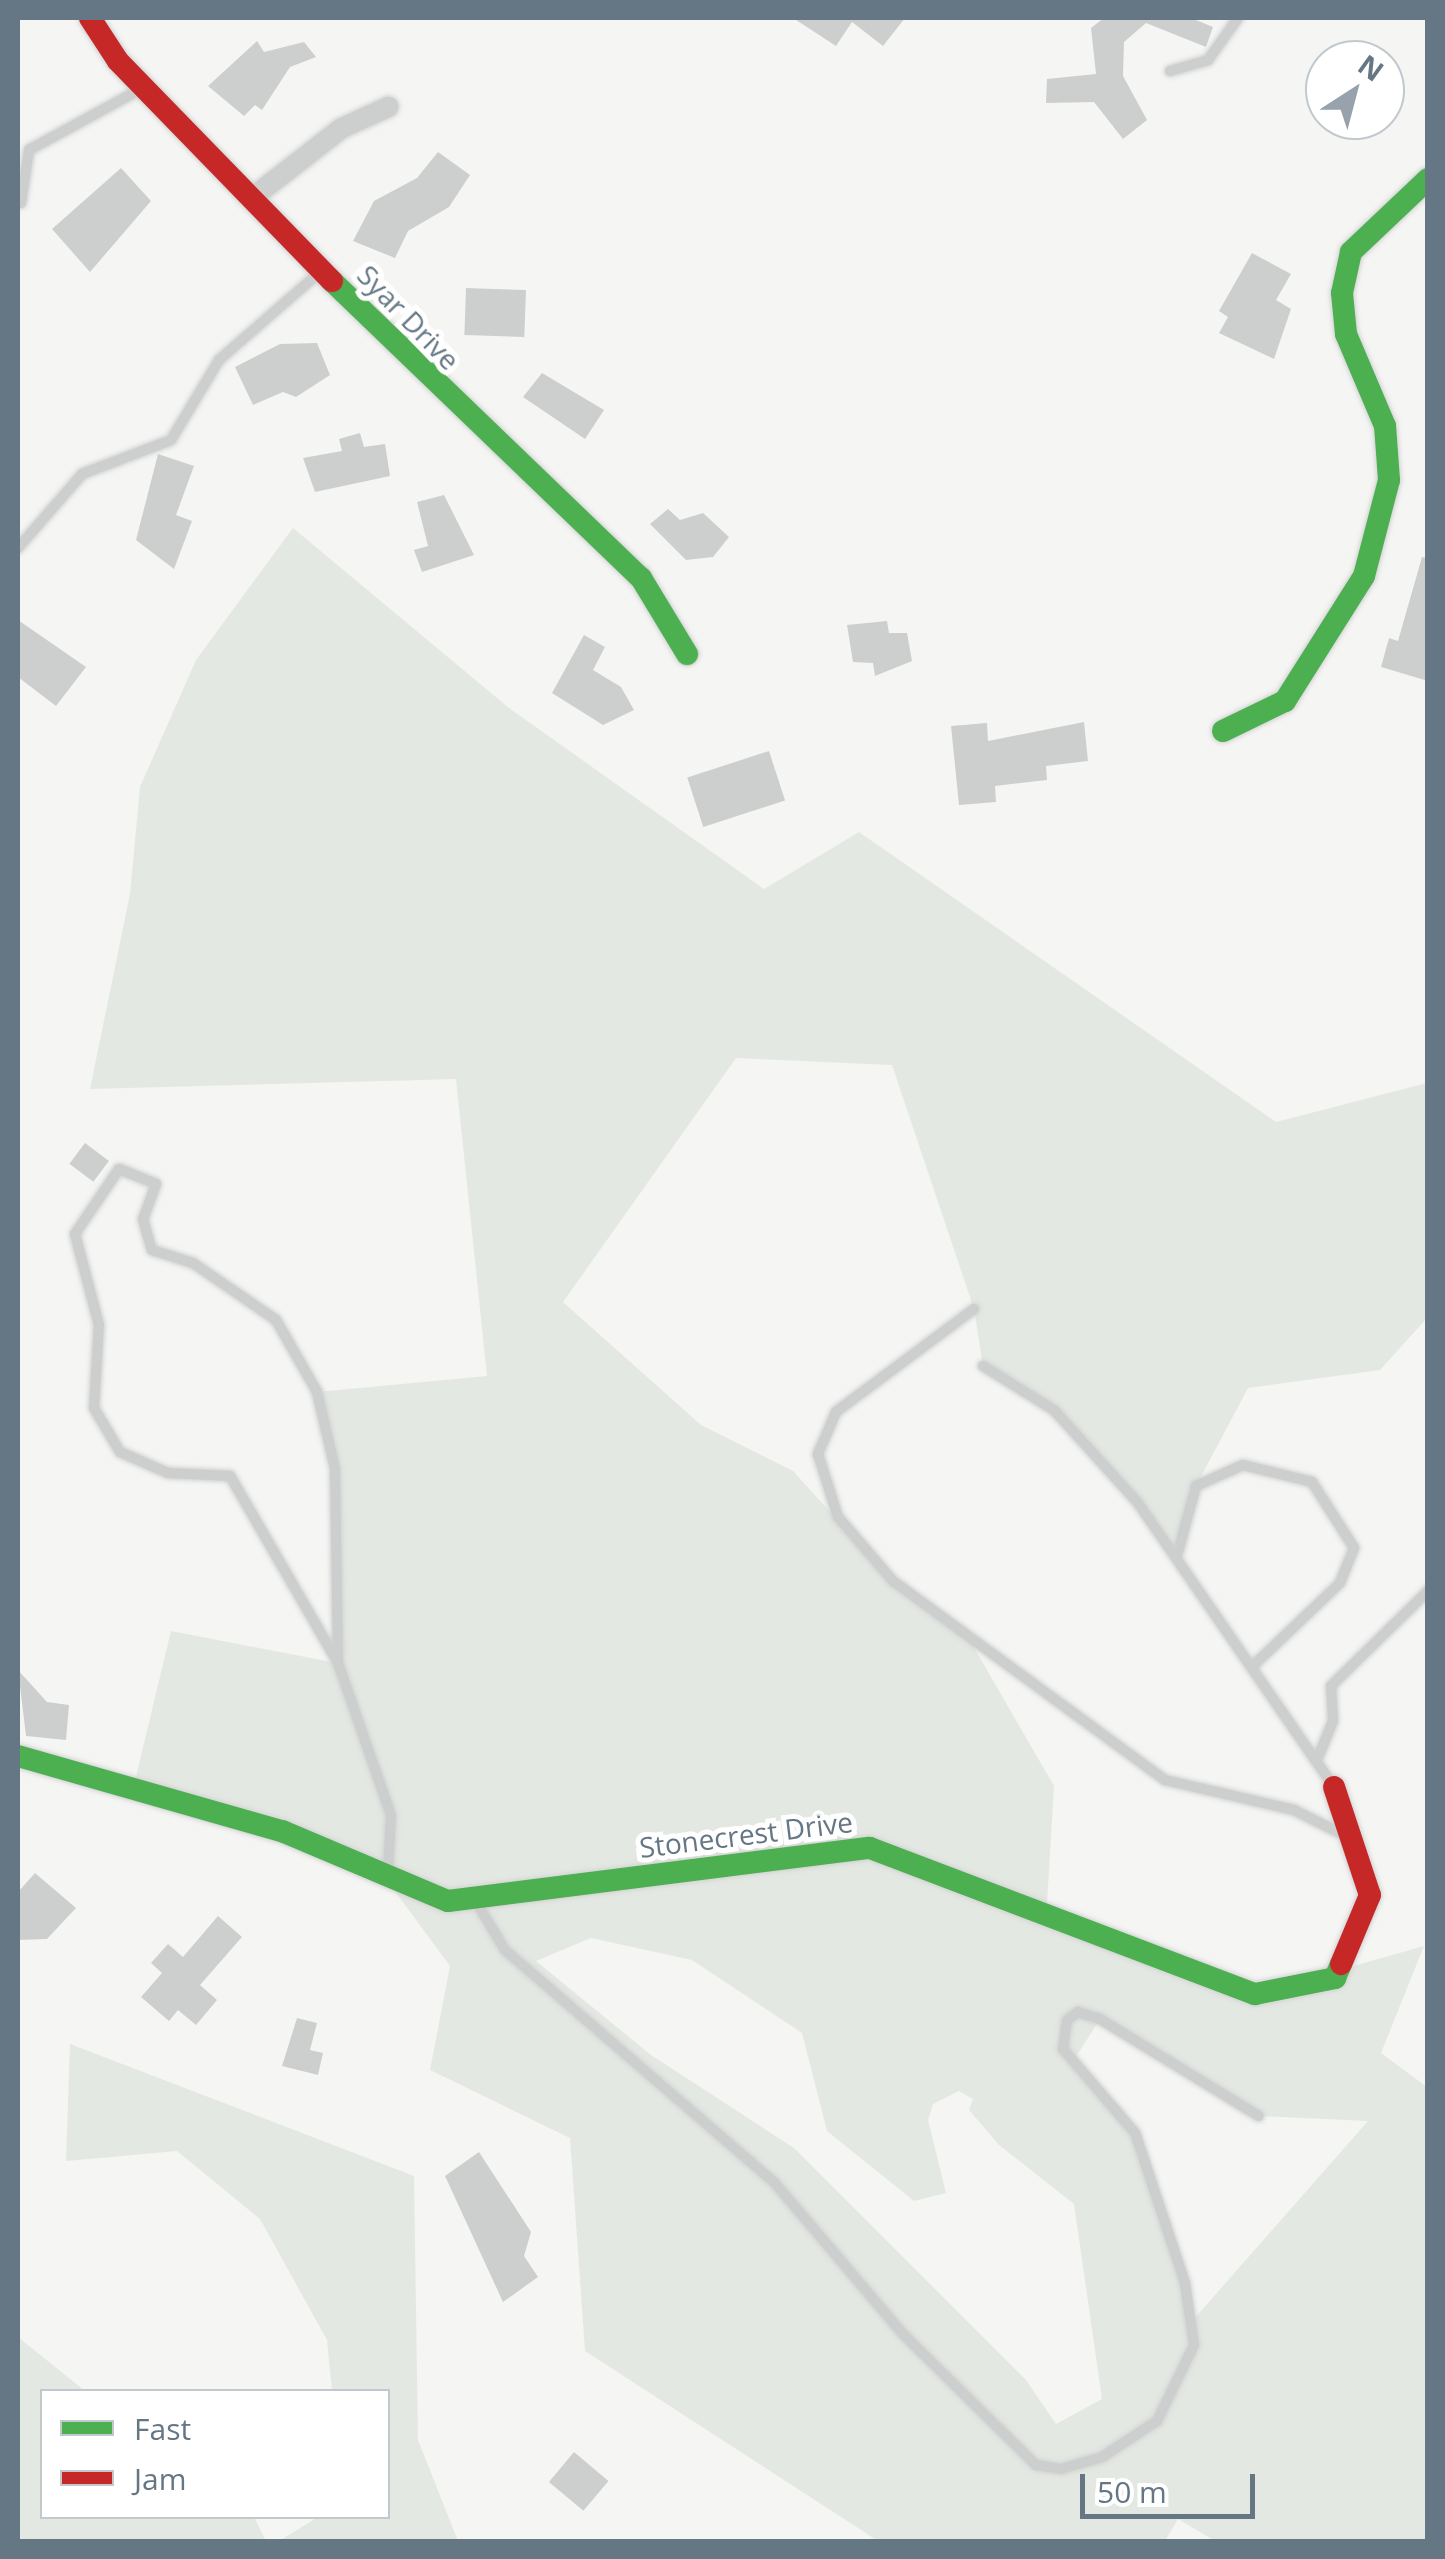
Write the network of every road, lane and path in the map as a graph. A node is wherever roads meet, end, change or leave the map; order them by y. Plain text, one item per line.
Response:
1 (90, 18) edge
2 (1238, 18) edge
3 (1170, 70) dead end
4 (144, 88) junction
5 (388, 107) dead end
6 (1428, 179) edge
7 (252, 198) junction
8 (22, 203) dead end
9 (322, 270) junction
10 (18, 548) edge
11 (687, 654) dead end
12 (1223, 731) dead end
13 (974, 1309) dead end
14 (983, 1366) dead end
15 (1177, 1556) junction
16 (1428, 1591) edge
17 (338, 1663) junction
18 (1255, 1664) junction
19 (18, 1756) edge
20 (1317, 1760) junction
21 (1334, 1787) joint
22 (1351, 1838) junction
23 (388, 1882) junction
24 (475, 1899) junction
25 (1258, 2116) dead end

1 - 4 street, Syar Drive
2 - 3 lane
4 - 7 street, Syar Drive
4 - 8 lane
5 - 7 street
6 - 12 street
7 - 9 street, Syar Drive
9 - 10 lane
9 - 11 street, Syar Drive
13 - 22 lane
14 - 15 lane
15 - 18 lane
15 - 18 lane
16 - 20 lane
17 - 17 lane
17 - 23 lane
18 - 20 lane
19 - 23 street, Stonecrest Drive
20 - 21 lane
21 - 22 street, Stonecrest Drive
22 - 24 street, Stonecrest Drive
23 - 24 street, Stonecrest Drive
24 - 25 lane

